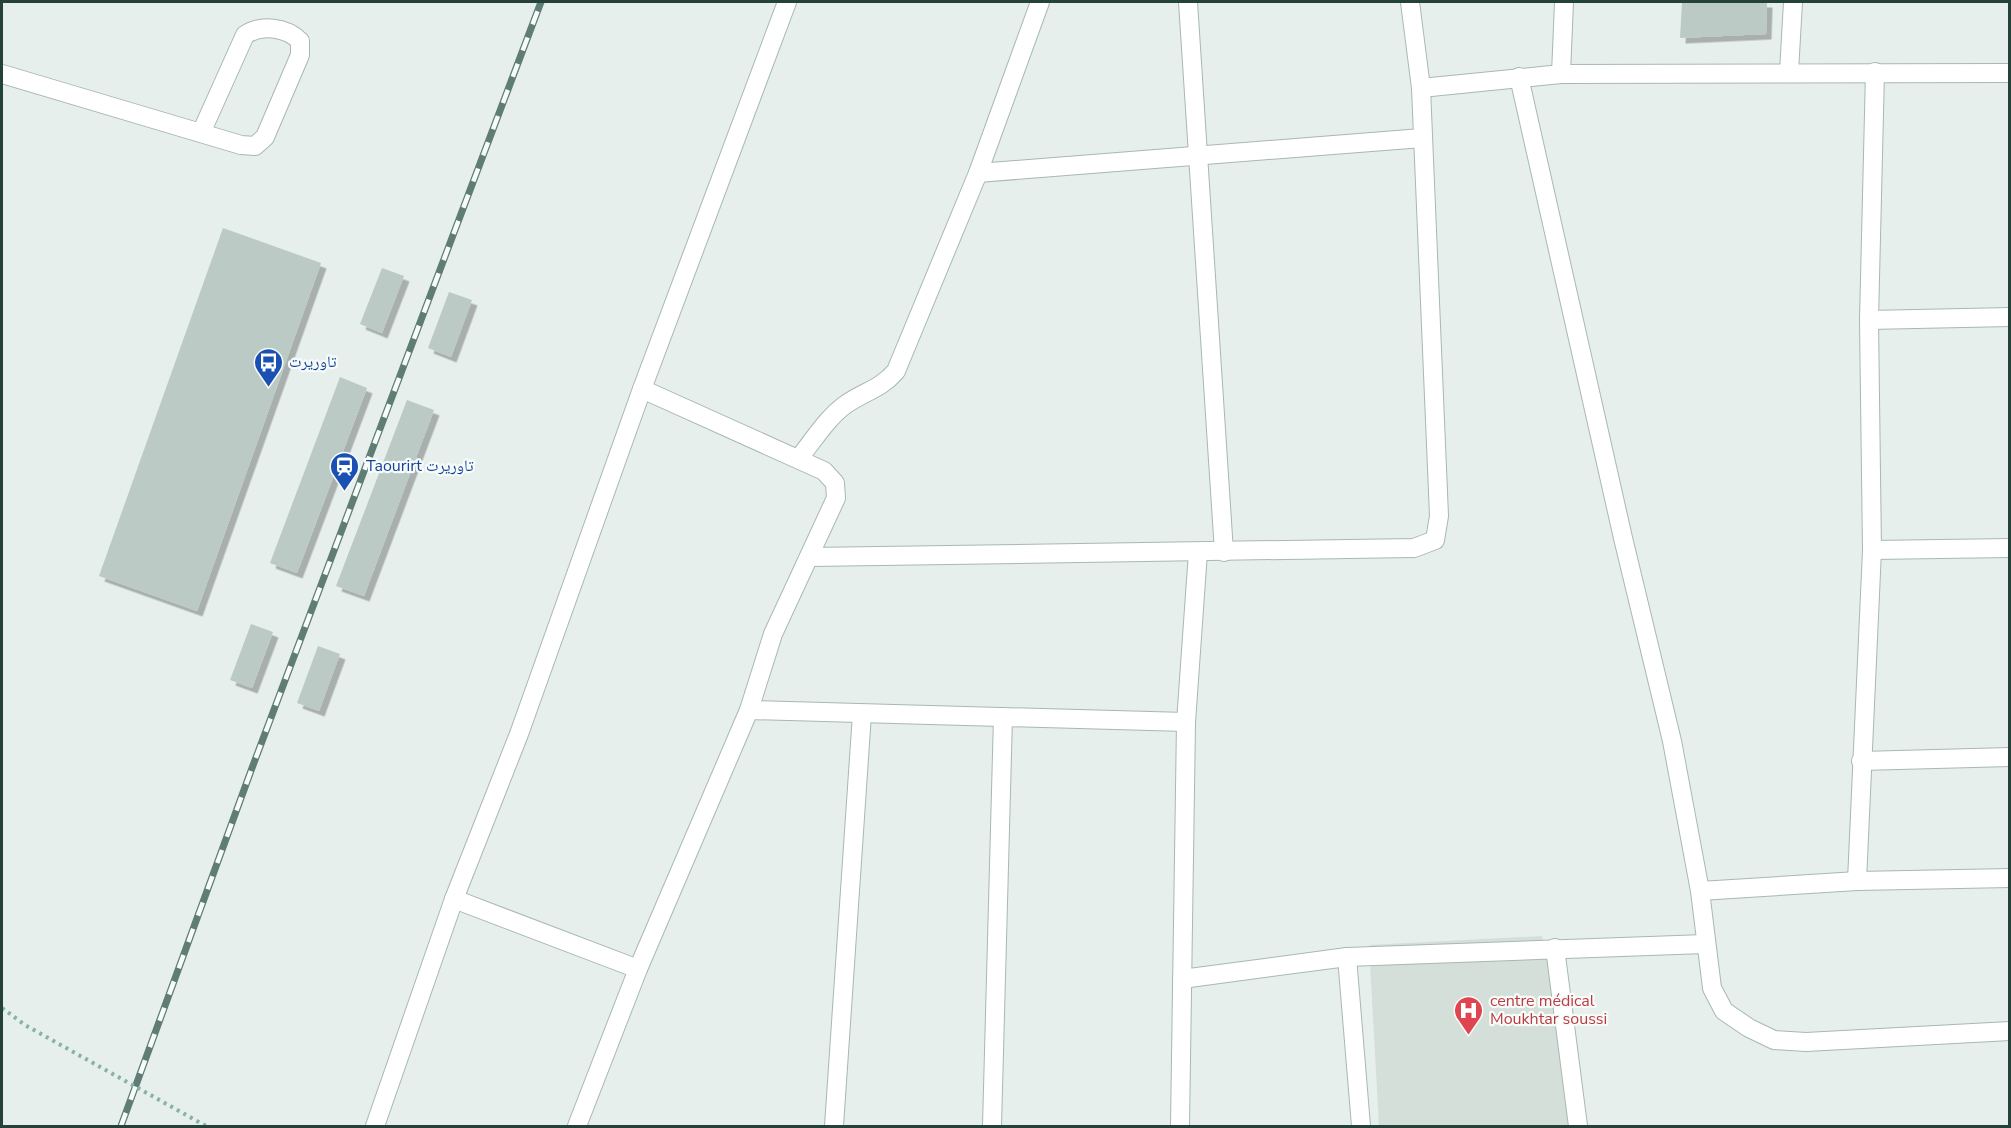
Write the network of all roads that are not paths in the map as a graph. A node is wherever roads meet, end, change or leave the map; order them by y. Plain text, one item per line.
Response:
1 (787, 2) edge
2 (1040, 2) edge
3 (1188, 2) edge
4 (1410, 2) edge
5 (1564, 2) edge
6 (1793, 2) edge
7 (1789, 72) junction
8 (1875, 72) junction
9 (2010, 73) edge
10 (2, 74) edge
11 (1561, 74) junction
12 (1520, 77) junction
13 (1421, 88) junction
14 (201, 132) junction
15 (1422, 138) junction
16 (1199, 157) junction
17 (978, 173) junction
18 (2010, 317) edge
19 (1869, 320) junction
20 (642, 388) junction
21 (799, 458) junction
22 (2010, 548) edge
23 (1872, 550) junction
24 (1197, 552) junction
25 (1224, 552) junction
26 (810, 557) junction
27 (749, 710) junction
28 (862, 714) junction
29 (1003, 717) junction
30 (1186, 722) junction
31 (2010, 757) edge
32 (1861, 761) junction
33 (2010, 878) edge
34 (1857, 881) junction
35 (1700, 891) junction
36 (454, 899) junction
37 (1705, 944) junction
38 (1555, 948) junction
39 (1347, 957) junction
40 (638, 969) junction
41 (1182, 979) junction
42 (2010, 1031) edge
43 (375, 1126) edge
44 (577, 1126) edge
45 (834, 1126) edge
46 (992, 1126) edge
47 (1180, 1126) edge
48 (1361, 1126) edge
49 (1578, 1126) edge

1 - 20 street
2 - 17 street
3 - 16 street
4 - 13 street
5 - 11 street
6 - 7 street
7 - 8 street
7 - 11 street
8 - 9 street
8 - 19 street
10 - 14 street
11 - 12 street
12 - 13 street
12 - 35 street
13 - 15 street
14 - 14 street
15 - 16 street
15 - 25 street
16 - 17 street
16 - 25 street
17 - 21 street
18 - 19 street
19 - 23 street
20 - 21 street
20 - 36 street
21 - 26 street
22 - 23 street
23 - 32 street
24 - 25 street
24 - 26 street
24 - 30 street
26 - 27 street
27 - 28 street
27 - 40 street
28 - 29 street
28 - 45 street
29 - 30 street
29 - 46 street
30 - 41 street
31 - 32 street
32 - 34 street
33 - 34 street
34 - 35 street
35 - 37 street
36 - 40 street
36 - 43 street
37 - 38 street
37 - 42 street
38 - 39 street
38 - 49 street
39 - 41 street
39 - 48 street
40 - 44 street
41 - 47 street

